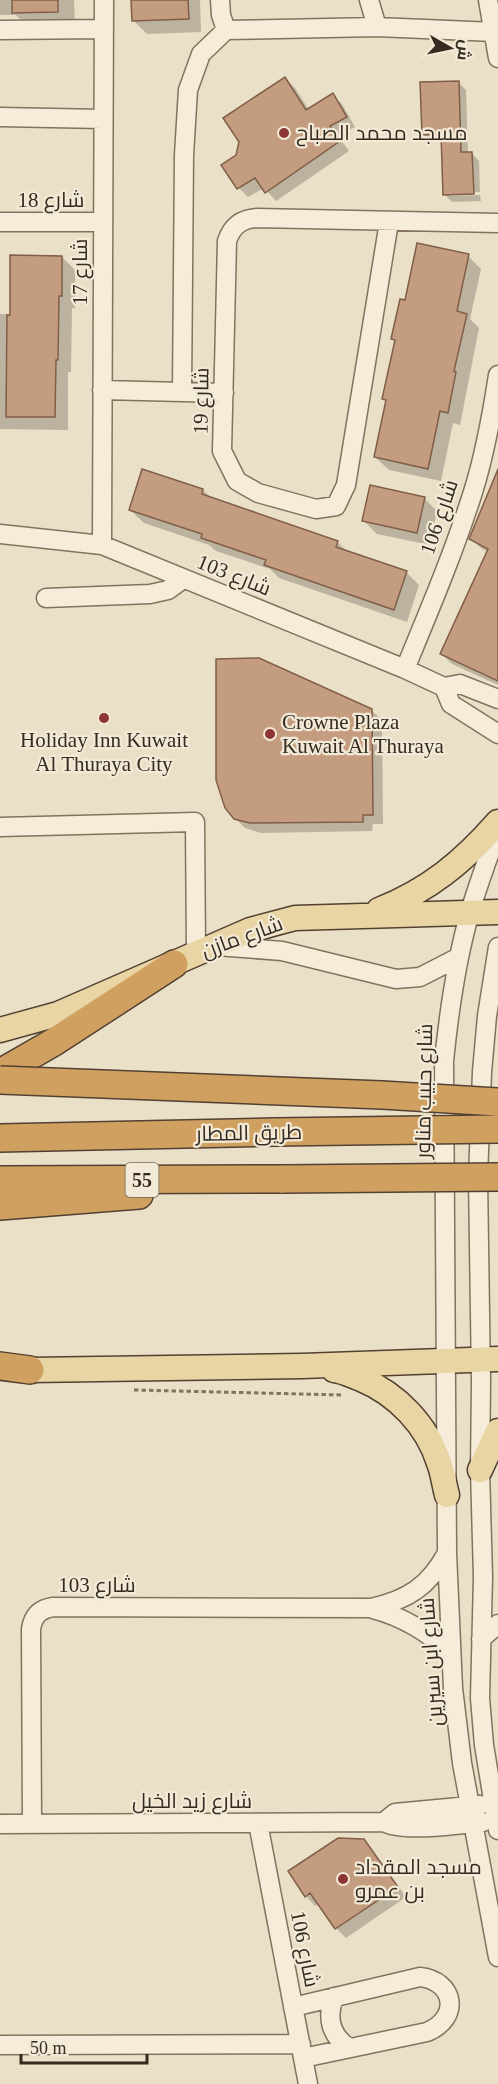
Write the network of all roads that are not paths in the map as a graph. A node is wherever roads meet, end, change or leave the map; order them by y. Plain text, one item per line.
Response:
1 (104, 0) edge
2 (220, 0) edge
3 (369, 0) edge
4 (488, 0) edge
5 (377, 27) junction
6 (104, 29) junction
7 (0, 30) edge
8 (226, 30) junction
9 (495, 32) junction
10 (498, 58) edge
11 (0, 117) edge
12 (104, 118) junction
13 (0, 222) edge
14 (103, 222) junction
15 (389, 222) junction
16 (498, 223) edge
17 (498, 375) edge
18 (102, 390) junction
19 (182, 392) junction
20 (224, 393) junction
21 (0, 534) edge
22 (102, 545) junction
23 (183, 579) junction
24 (46, 598) dead end
25 (405, 669) junction
26 (444, 687) junction
27 (498, 699) edge
28 (498, 734) edge
29 (498, 822) edge
30 (0, 827) edge
31 (498, 829) edge
32 (470, 912) junction
33 (498, 912) edge
34 (366, 916) junction
35 (498, 947) edge
36 (194, 954) junction
37 (459, 957) junction
38 (0, 1030) edge
39 (0, 1073) edge
40 (0, 1080) edge
41 (498, 1102) edge
42 (498, 1129) edge
43 (0, 1138) edge
44 (498, 1177) edge
45 (0, 1180) edge
46 (281, 1180) junction
47 (0, 1206) edge
48 (489, 1359) edge
49 (445, 1360) junction
50 (0, 1366) edge
51 (302, 1366) junction
52 (30, 1370) junction
53 (0, 1371) edge
54 (498, 1431) edge
55 (480, 1470) junction
56 (447, 1495) junction
57 (447, 1552) junction
58 (483, 1577) junction
59 (498, 1592) edge
60 (380, 1606) junction
61 (498, 1624) edge
62 (481, 1639) junction
63 (451, 1652) junction
64 (471, 1814) junction
65 (497, 1816) edge
66 (258, 1823) junction
67 (0, 1824) edge
68 (32, 1824) junction
69 (498, 1957) edge
70 (334, 1997) junction
71 (293, 2007) junction
72 (0, 2044) edge
73 (350, 2048) junction
74 (302, 2051) junction
75 (308, 2084) edge

1 - 6 street, شارع 17
2 - 8 street
3 - 5 street
4 - 9 street
5 - 8 street
5 - 9 street
6 - 7 street
6 - 12 street, شارع 17
8 - 19 street
9 - 10 street
11 - 12 street
12 - 14 street, شارع 17
13 - 14 street, شارع 18
14 - 18 street, شارع 17
15 - 16 street, شارع 19
15 - 20 street, شارع 19
15 - 20 street, شارع 19
17 - 25 street, شارع 106
18 - 19 street
18 - 22 street, شارع 17
19 - 20 street
21 - 22 street, شارع 103
22 - 23 street, شارع 103
23 - 24 street
23 - 25 street, شارع 103
25 - 26 street, شارع 103
26 - 27 street, شارع 103
26 - 28 street, شارع 103
29 - 34 main road
30 - 36 street
31 - 32 street, شارع حبيب مناور
32 - 33 main road, شارع مازن
32 - 34 main road, شارع مازن
32 - 37 street, شارع حبيب مناور
34 - 36 main road, شارع مازن
35 - 48 street
36 - 37 street
36 - 38 main road, شارع مازن
36 - 39 highway
37 - 49 street, شارع حبيب مناور
40 - 41 highway, bridge
42 - 43 highway, طريق المطار / 55, bridge
44 - 46 highway, 55, bridge
45 - 46 highway, 55
46 - 47 highway
48 - 49 main road
48 - 55 street
49 - 51 main road
49 - 56 street, شارع ابن سيرين
50 - 52 highway
51 - 52 main road
51 - 56 main road
52 - 53 highway
54 - 55 main road
55 - 58 street
56 - 57 street, شارع ابن سيرين
57 - 60 street, شارع 103
57 - 63 street, شارع ابن سيرين
58 - 59 street
58 - 62 street
60 - 63 street, شارع 103
60 - 68 street, شارع 103
61 - 62 street
62 - 65 street
63 - 64 street, شارع ابن سيرين
64 - 65 street, شارع زيد الخيل
64 - 66 street, شارع زيد الخيل
64 - 69 street, شارع ابن سيرين
66 - 68 street, شارع زيد الخيل
66 - 71 street, شارع 106
67 - 68 street, شارع زيد الخيل
70 - 71 street
70 - 73 street
70 - 73 street
71 - 74 street, شارع 106
72 - 74 street
73 - 74 street
74 - 75 street, شارع 106

